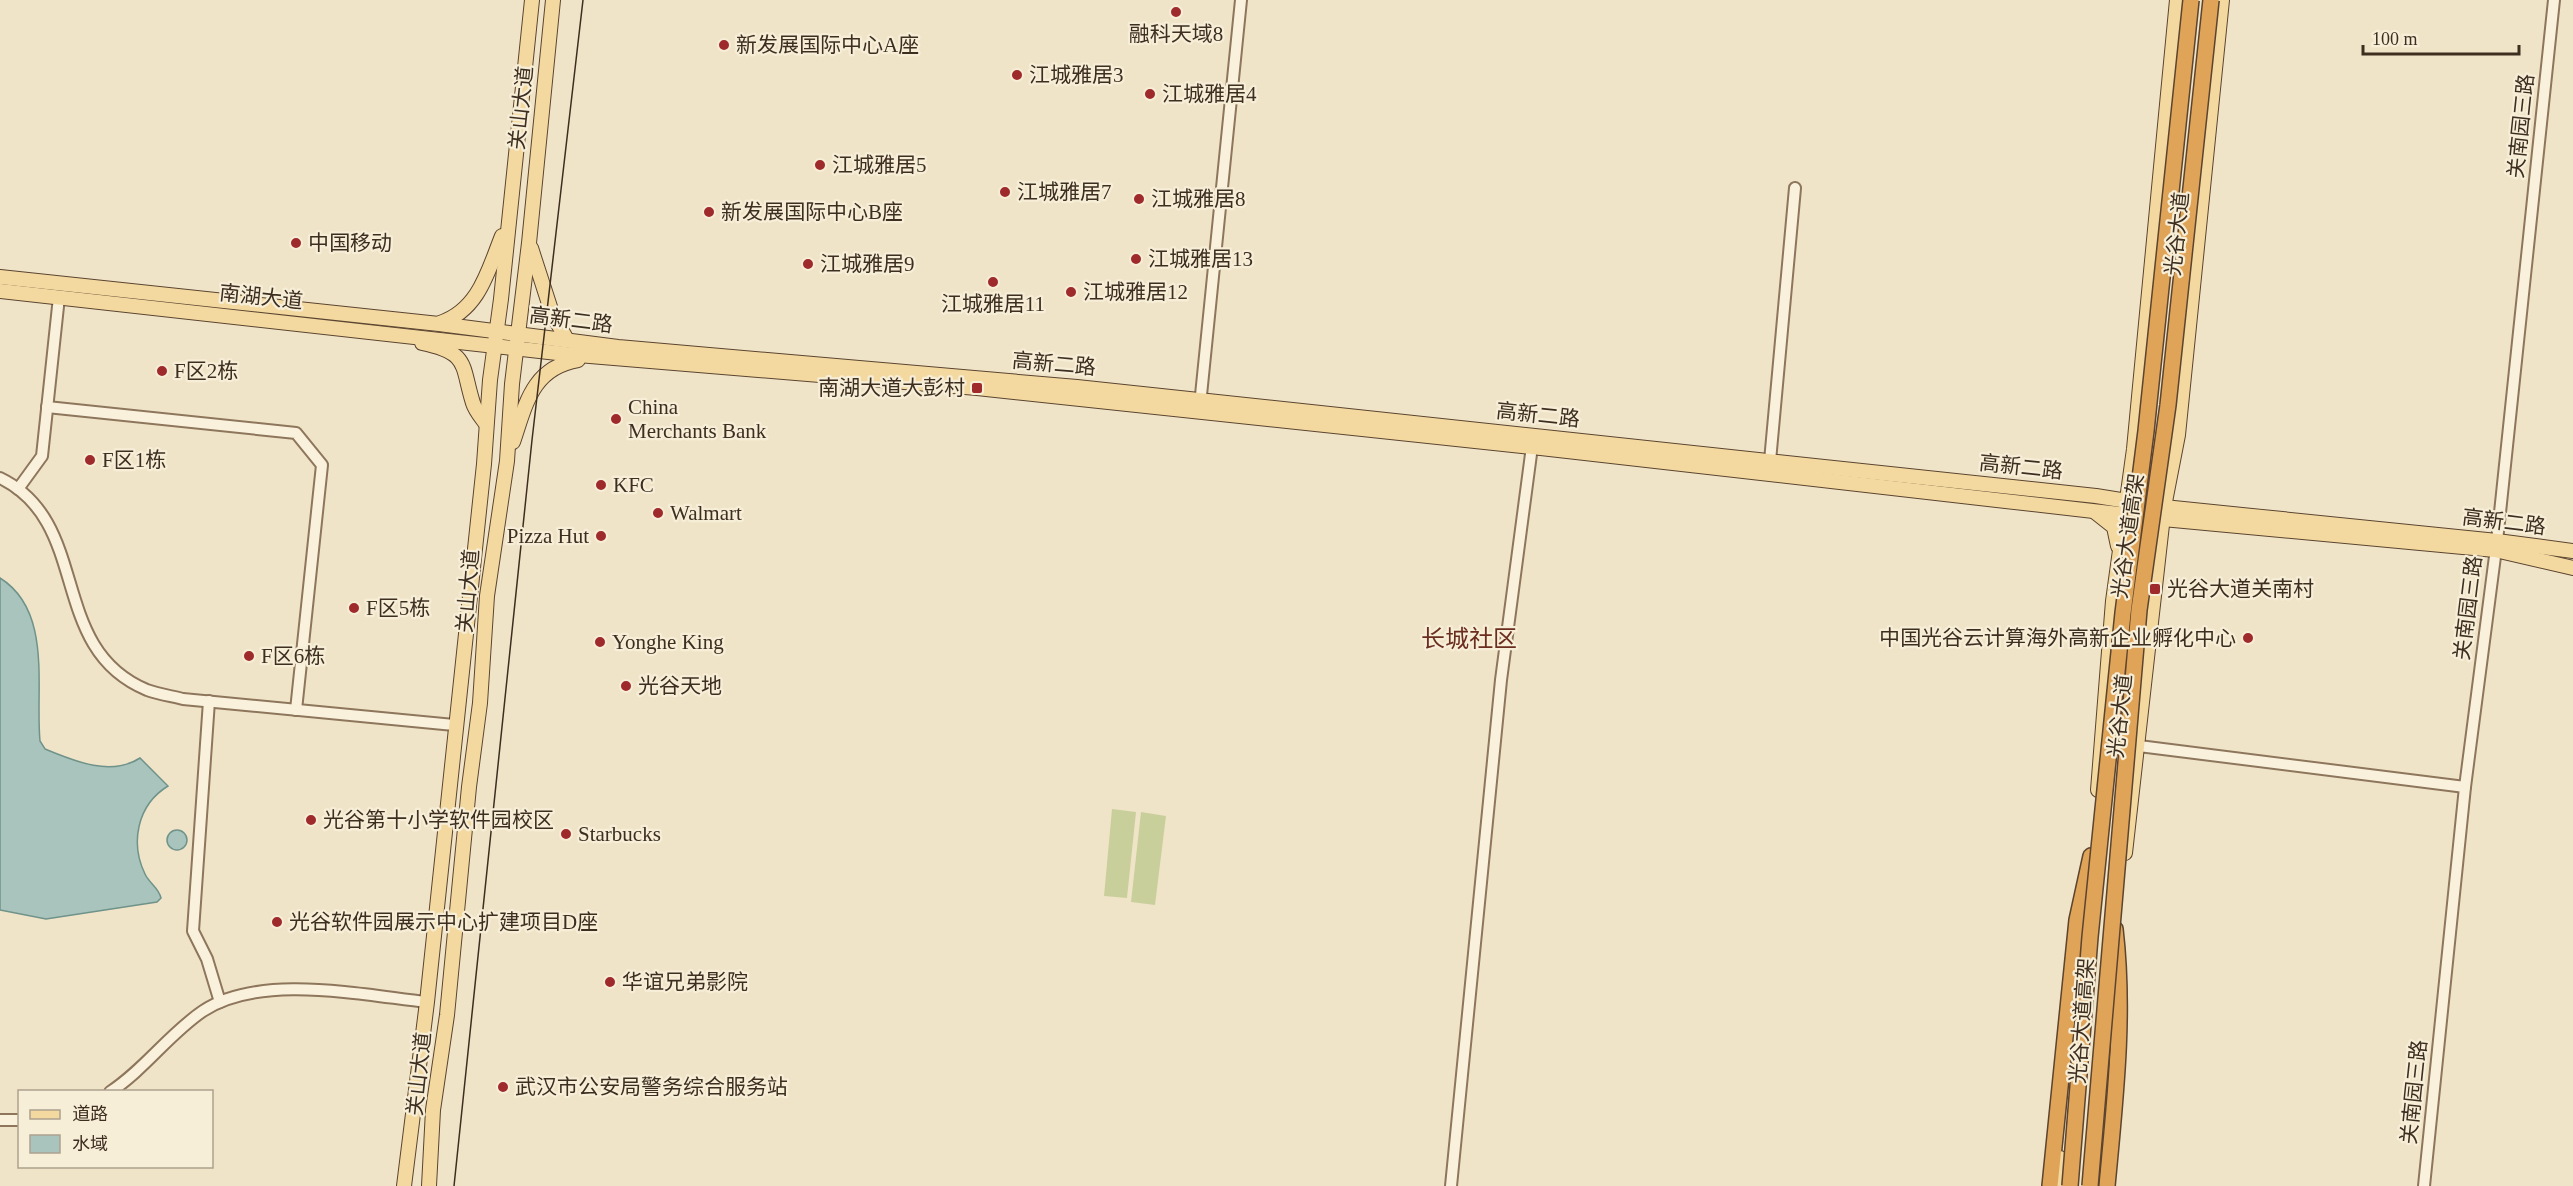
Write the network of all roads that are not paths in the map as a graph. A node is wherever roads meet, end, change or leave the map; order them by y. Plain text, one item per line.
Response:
1 (532, 0) edge
2 (553, 0) edge
3 (1241, 0) edge
4 (2177, 0) edge
5 (2191, 0) edge
6 (2211, 0) edge
7 (2222, 0) edge
8 (2554, 0) edge
9 (1795, 188) dead end
10 (508, 220) junction
11 (530, 243) junction
12 (0, 277) edge
13 (0, 291) edge
14 (59, 297) junction
15 (439, 324) junction
16 (356, 328) junction
17 (496, 338) junction
18 (567, 340) junction
19 (518, 341) junction
20 (600, 356) junction
21 (1199, 406) junction
22 (47, 407) junction
23 (486, 424) junction
24 (1533, 441) junction
25 (507, 461) junction
26 (1770, 461) junction
27 (0, 478) edge
28 (18, 489) junction
29 (2127, 507) junction
30 (2091, 510) junction
31 (2163, 513) junction
32 (2496, 545) junction
33 (2573, 551) edge
34 (2118, 565) junction
35 (2573, 568) edge
36 (209, 701) junction
37 (296, 710) junction
38 (454, 724) junction
39 (2139, 746) junction
40 (2465, 787) junction
41 (2091, 856) junction
42 (2115, 928) junction
43 (220, 1002) junction
44 (427, 1002) junction
45 (113, 1090) edge
46 (0, 1120) edge
47 (18, 1120) edge
48 (404, 1186) edge
49 (429, 1186) edge
50 (1452, 1186) edge
51 (2050, 1186) edge
52 (2058, 1186) edge
53 (2070, 1186) edge
54 (2085, 1186) edge
55 (2090, 1186) edge
56 (2107, 1186) edge
57 (2424, 1186) edge

1 - 10 main road, 关山大道
2 - 11 main road, 关山大道
3 - 21 street
4 - 29 main road, 光谷大道
5 - 53 highway, 光谷大道高架, bridge
6 - 55 highway, 光谷大道高架, bridge
7 - 31 main road, 光谷大道
8 - 32 street, 关南园三路
9 - 26 street
10 - 15 main road
10 - 17 main road, 关山大道
11 - 18 main road
11 - 19 main road, 关山大道
12 - 15 main road, 南湖大道
13 - 14 main road, 南湖大道
14 - 16 main road, 南湖大道
14 - 22 street
15 - 17 main road, 南湖大道
16 - 17 main road, 南湖大道
16 - 23 main road
17 - 19 main road, 南湖大道
17 - 23 main road, 关山大道
18 - 19 main road, 高新二路
18 - 21 main road, 高新二路
19 - 20 main road, 高新二路
19 - 25 main road, 关山大道
20 - 21 main road, 高新二路
20 - 25 main road
21 - 24 main road, 高新二路
22 - 28 street
22 - 37 street
23 - 38 main road, 关山大道
24 - 26 main road, 高新二路
24 - 30 main road, 高新二路
24 - 50 street
25 - 49 main road, 关山大道
26 - 29 main road, 高新二路
27 - 28 street
28 - 36 street
29 - 30 main road, 高新二路
29 - 31 main road, 高新二路
29 - 34 main road, 光谷大道
30 - 34 main road
31 - 32 main road, 高新二路
31 - 39 main road, 光谷大道
32 - 33 main road, 高新二路
32 - 35 main road, 高新二路
32 - 40 street, 关南园三路
34 - 41 main road, 光谷大道
36 - 37 street
36 - 43 street
37 - 38 street
38 - 44 main road, 关山大道
39 - 40 street
39 - 42 main road, 光谷大道
40 - 57 street, 关南园三路
41 - 51 highway
41 - 52 main road, 光谷大道
42 - 54 main road, 光谷大道
42 - 56 highway
43 - 44 street
43 - 45 street
44 - 48 main road, 关山大道
46 - 47 street

